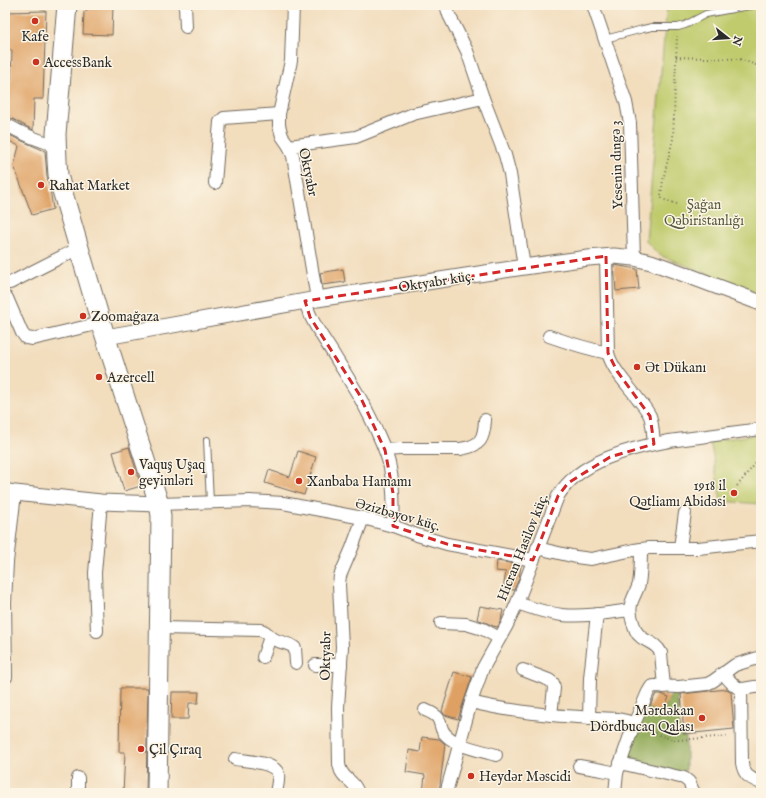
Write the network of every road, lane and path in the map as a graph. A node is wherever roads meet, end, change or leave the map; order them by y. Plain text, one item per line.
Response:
1 (45, 5) edge
2 (67, 5) edge
3 (185, 5) edge
4 (293, 5) edge
5 (446, 5) edge
6 (593, 5) edge
7 (754, 5) edge
8 (45, 9) dead end
9 (186, 27) dead end
10 (678, 27) junction
11 (605, 39) junction
12 (676, 57) junction
13 (761, 67) edge
14 (483, 98) junction
15 (279, 114) junction
16 (5, 124) edge
17 (56, 145) junction
18 (289, 146) junction
19 (215, 183) dead end
20 (677, 204) dead end
21 (79, 248) junction
22 (606, 256) junction
23 (634, 258) junction
24 (524, 267) junction
25 (5, 282) edge
26 (7, 298) dead end
27 (311, 300) junction
28 (761, 303) edge
29 (103, 330) junction
30 (549, 336) dead end
31 (608, 353) junction
32 (485, 420) dead end
33 (761, 429) edge
34 (207, 440) dead end
35 (654, 444) junction
36 (385, 450) junction
37 (761, 457) edge
38 (737, 486) dead end
39 (10, 492) edge
40 (101, 502) junction
41 (210, 502) junction
42 (159, 504) junction
43 (685, 513) dead end
44 (363, 518) junction
45 (393, 526) junction
46 (761, 540) edge
47 (537, 548) junction
48 (680, 548) junction
49 (641, 549) junction
50 (533, 560) junction
51 (517, 603) junction
52 (630, 610) junction
53 (597, 614) junction
54 (441, 623) dead end
55 (160, 628) junction
56 (97, 631) dead end
57 (270, 636) junction
58 (499, 638) junction
59 (761, 656) edge
60 (263, 657) dead end
61 (296, 663) dead end
62 (315, 665) dead end
63 (341, 665) junction
64 (523, 670) dead end
65 (723, 674) junction
66 (6, 677) dead end
67 (664, 687) junction
68 (761, 687) edge
69 (742, 689) junction
70 (471, 702) junction
71 (425, 710) dead end
72 (551, 715) junction
73 (589, 718) junction
74 (634, 724) junction
75 (729, 736) dead end
76 (459, 744) junction
77 (496, 755) dead end
78 (235, 759) dead end
79 (579, 766) dead end
80 (619, 768) junction
81 (78, 778) dead end
82 (761, 783) edge
83 (78, 793) edge
84 (157, 793) edge
85 (276, 793) edge
86 (358, 793) edge
87 (446, 793) edge
88 (615, 793) edge
89 (694, 793) edge

1 - 8 path
2 - 17 main road
3 - 9 street
4 - 15 street, Oktyabr
5 - 14 street
6 - 11 street, Yesenin dıngə 3
7 - 10 lane
10 - 11 lane
10 - 12 path
11 - 23 street, Yesenin dıngə 3
12 - 13 path
12 - 20 path
14 - 18 street
14 - 24 street
15 - 18 street, Oktyabr
15 - 19 street
16 - 17 street
17 - 21 main road
18 - 27 street, Oktyabr
21 - 25 street
21 - 29 main road
22 - 23 street, Oktyabr küç.
22 - 24 street, Oktyabr küç.
22 - 31 street
23 - 28 street, Oktyabr küç.
24 - 27 street, Oktyabr küç.
26 - 29 street
27 - 29 street, Oktyabr küç.
27 - 36 street, Oktyabr
29 - 42 main road
30 - 31 street
31 - 35 street
32 - 36 street
33 - 35 street, Hicran Hasilov küç.
34 - 41 lane
35 - 47 street, Hicran Hasilov küç.
36 - 45 street, Oktyabr
37 - 38 path
39 - 40 street
39 - 66 street
40 - 42 street
40 - 56 street
41 - 42 street, Əzizbəyov küç.
41 - 44 street, Əzizbəyov küç.
42 - 55 main road
43 - 48 street
44 - 45 street, Əzizbəyov küç.
44 - 63 street, Oktyabr
45 - 50 street, Əzizbəyov küç.
46 - 48 street
47 - 49 street
47 - 50 street, Hicran Hasilov küç.
48 - 49 street
49 - 52 street
50 - 51 street, Hicran Hasilov küç.
51 - 53 street
51 - 58 street, Hicran Hasilov küç.
52 - 53 street
52 - 67 street
53 - 73 street
54 - 58 street
55 - 57 street
55 - 84 main road
57 - 60 street
57 - 61 street
58 - 70 street, Hicran Hasilov küç.
59 - 65 street
62 - 63 street
63 - 86 street, Oktyabr
64 - 72 street
65 - 67 street
65 - 69 street
67 - 74 street
68 - 69 street
69 - 82 street
70 - 72 street
70 - 76 street, Hicran Hasilov küç.
71 - 76 street
72 - 73 street
73 - 74 street
74 - 75 path
74 - 80 street
76 - 77 street
76 - 87 street, Hicran Hasilov küç.
78 - 85 street
79 - 80 street
80 - 88 street
80 - 89 street
81 - 83 street

